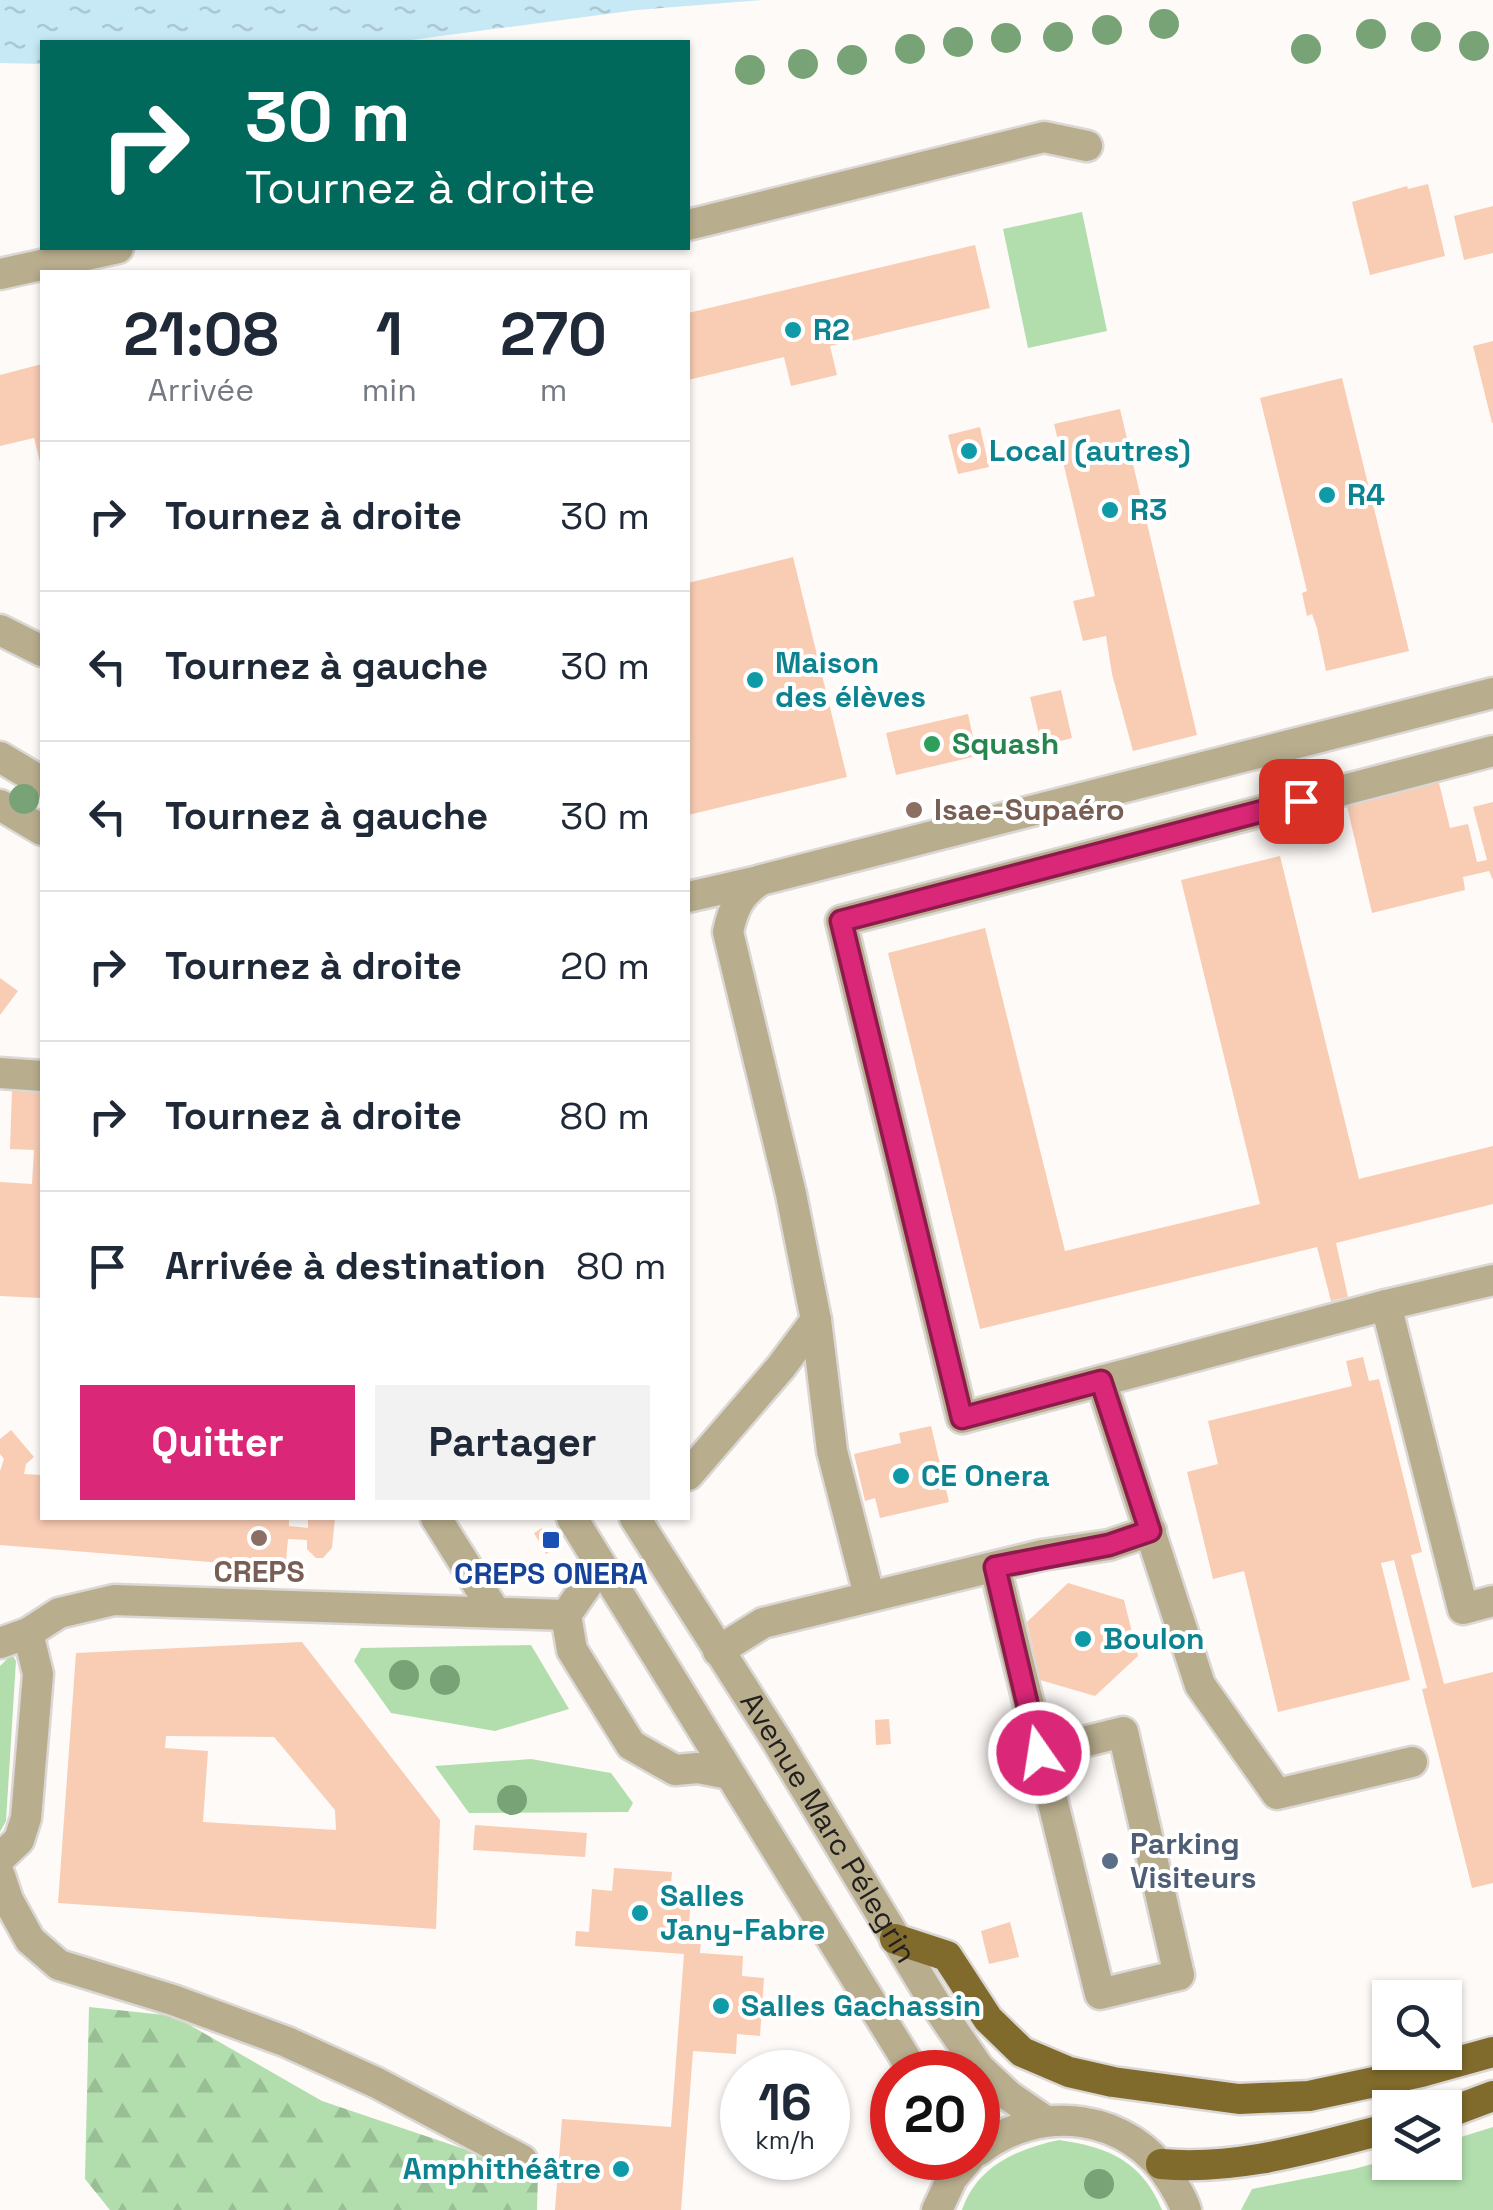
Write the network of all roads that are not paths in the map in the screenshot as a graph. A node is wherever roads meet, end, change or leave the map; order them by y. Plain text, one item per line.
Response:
1 (1087, 146) dead end
2 (690, 225) edge
3 (109, 250) edge
4 (0, 274) edge
5 (0, 630) edge
6 (40, 650) edge
7 (1493, 694) edge
8 (1493, 751) edge
9 (0, 756) edge
10 (40, 781) edge
11 (0, 805) edge
12 (40, 829) edge
13 (761, 880) junction
14 (690, 897) edge
15 (0, 1074) edge
16 (40, 1076) edge
17 (1493, 1280) edge
18 (1386, 1305) junction
19 (816, 1320) junction
20 (1101, 1381) junction
21 (690, 1473) edge
22 (437, 1520) edge
23 (573, 1520) edge
24 (642, 1521) edge
25 (1150, 1531) junction
26 (600, 1566) junction
27 (995, 1567) junction
28 (869, 1595) junction
29 (1493, 1601) edge
30 (495, 1612) junction
31 (566, 1614) junction
32 (14, 1638) edge
33 (718, 1651) junction
34 (1039, 1753) junction
35 (1412, 1762) dead end
36 (730, 1774) junction
37 (0, 1858) edge
38 (0, 1876) edge
39 (896, 1939) junction
40 (900, 2050) edge
41 (1493, 2052) edge
42 (1493, 2096) edge
43 (1462, 2108) edge
44 (1044, 2120) junction
45 (1372, 2132) edge
46 (1000, 2138) edge
47 (522, 2160) dead end
48 (1161, 2164) junction
49 (950, 2180) edge
50 (937, 2210) edge
51 (1186, 2210) edge

1 - 2 street
3 - 4 street
5 - 6 street
7 - 13 street
8 - 20 street
9 - 10 street
11 - 12 street
13 - 14 street
13 - 19 street
15 - 16 street
17 - 18 street
18 - 20 street
18 - 29 street
19 - 21 street
19 - 28 street
20 - 25 street
22 - 30 street
23 - 26 street, Avenue Marc Pélegrin
24 - 33 street, Avenue Marc Pélegrin
25 - 27 street
25 - 35 street
26 - 31 street
26 - 36 street, Avenue Marc Pélegrin
27 - 28 street
27 - 34 street
28 - 33 street
30 - 31 street
30 - 32 street
31 - 36 street
32 - 37 street
33 - 39 street, Avenue Marc Pélegrin
34 - 34 street
36 - 40 street, Avenue Marc Pélegrin
38 - 47 street
39 - 41 main road
39 - 44 street, Avenue Marc Pélegrin
42 - 43 main road
44 - 46 street
44 - 48 street
45 - 48 main road
48 - 51 street
49 - 50 street

